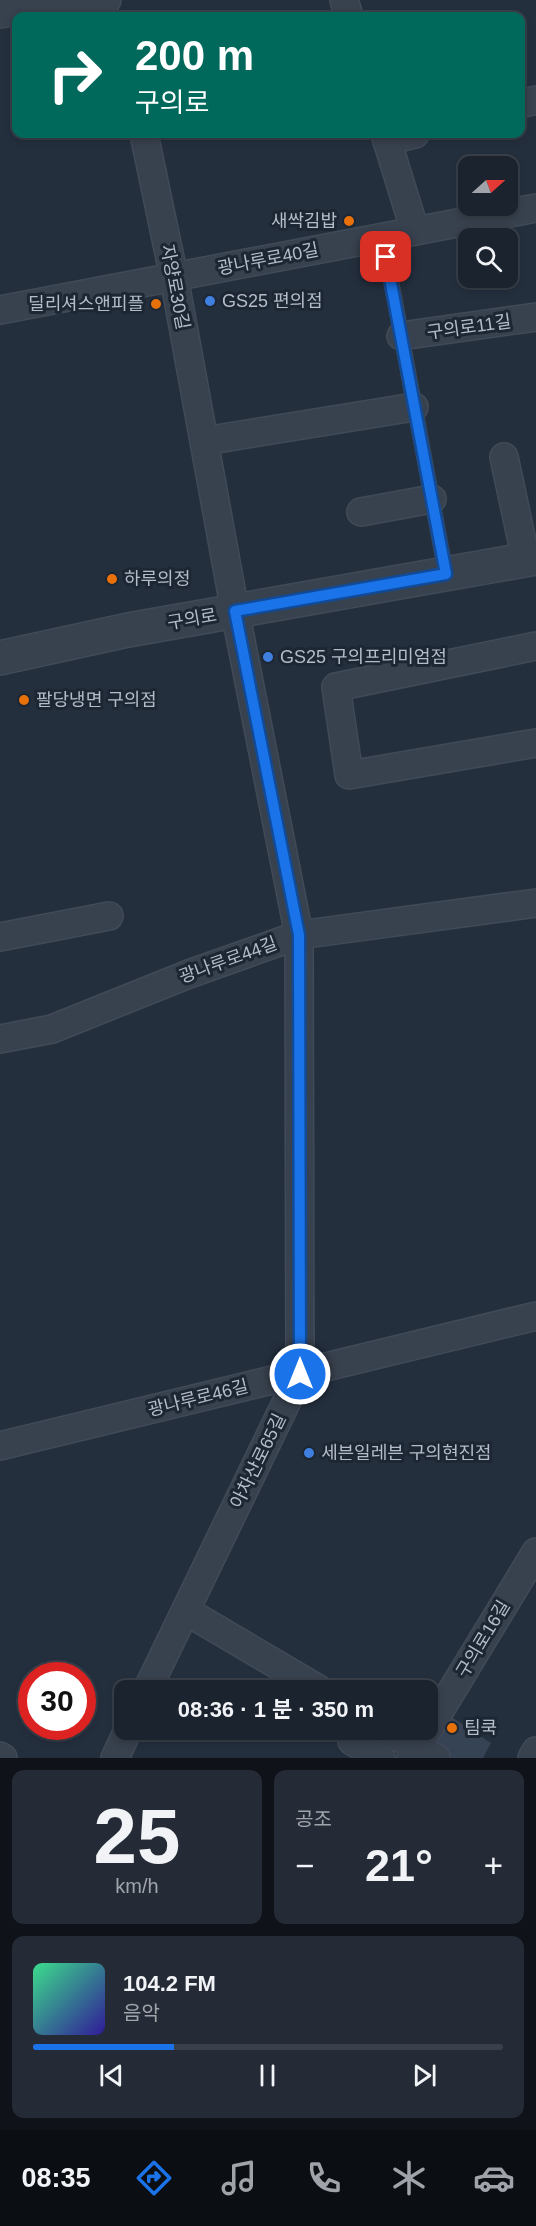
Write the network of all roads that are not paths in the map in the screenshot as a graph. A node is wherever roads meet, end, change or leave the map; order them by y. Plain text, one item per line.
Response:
1 (107, 0) edge
2 (15, 12) edge
3 (145, 138) edge
4 (386, 138) edge
5 (536, 208) edge
6 (415, 231) junction
7 (383, 238) junction
8 (174, 277) junction
9 (0, 310) edge
10 (536, 317) edge
11 (401, 336) junction
12 (414, 406) junction
13 (204, 441) junction
14 (504, 457) dead end
15 (432, 499) junction
16 (361, 512) dead end
17 (531, 559) edge
18 (446, 574) junction
19 (235, 611) junction
20 (536, 646) edge
21 (0, 658) edge
22 (536, 743) edge
23 (536, 903) edge
24 (108, 916) dead end
25 (299, 935) junction
26 (0, 937) edge
27 (0, 1039) edge
28 (536, 1316) edge
29 (300, 1374) junction
30 (0, 1446) edge
31 (536, 1552) edge
32 (186, 1611) junction
33 (152, 1680) edge
34 (303, 1680) edge
35 (123, 1740) edge
36 (353, 1740) edge
37 (400, 1740) edge
38 (536, 1750) edge
39 (422, 1755) edge
40 (115, 1758) edge
41 (381, 1758) edge
42 (531, 1758) edge

1 - 2 street
3 - 8 street, 자양로30길
4 - 6 street
5 - 6 street, 광나루로40길
6 - 7 street, 광나루로40길
7 - 8 street, 광나루로40길
7 - 11 lane, 구의로11길
8 - 9 street, 광나루로40길
8 - 13 street, 자양로30길
10 - 11 street, 구의로11길
11 - 12 lane, 구의로11길
12 - 13 street
12 - 15 lane, 구의로11길
13 - 19 street, 자양로30길
14 - 17 street, 구의로
15 - 16 street
15 - 18 lane, 구의로11길
17 - 18 street, 구의로
18 - 19 street, 구의로
19 - 21 street, 구의로
19 - 25 street, 아차산로65길
20 - 22 street
23 - 25 street, 광나루로44길
24 - 26 street
25 - 27 street, 광나루로44길
25 - 29 street, 아차산로65길
28 - 29 street, 광나루로46길
29 - 30 street, 광나루로46길
29 - 32 street, 아차산로65길
31 - 39 street, 구의로16길
32 - 33 street, 아차산로65길
32 - 34 street
35 - 40 street
36 - 41 street
37 - 39 street
38 - 42 street

